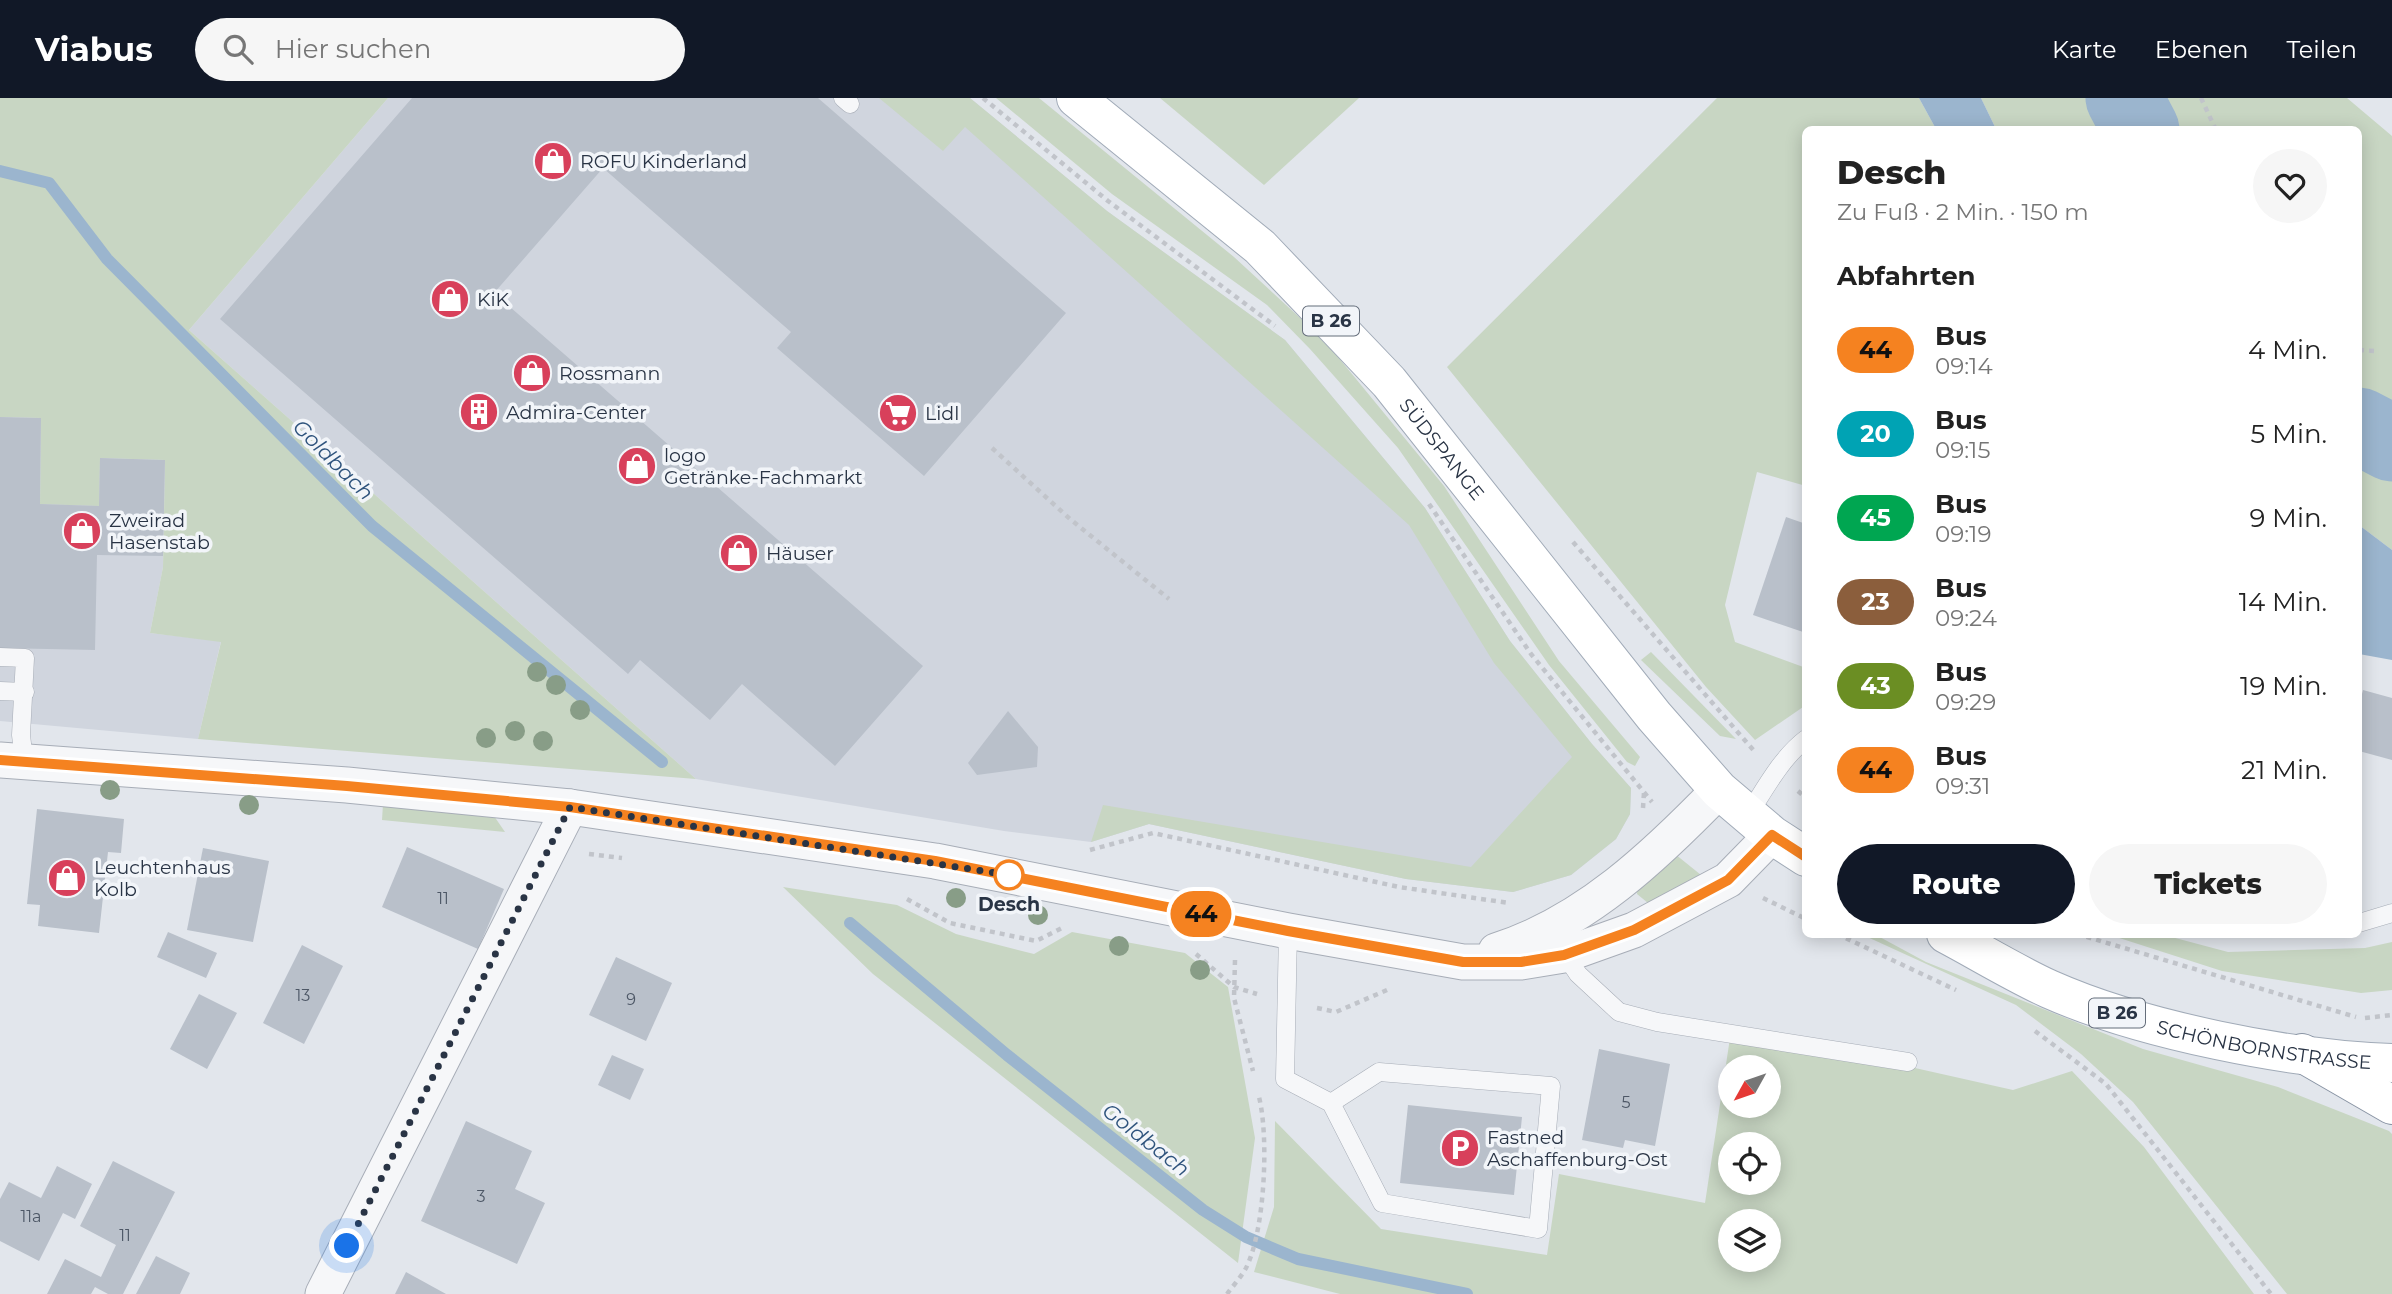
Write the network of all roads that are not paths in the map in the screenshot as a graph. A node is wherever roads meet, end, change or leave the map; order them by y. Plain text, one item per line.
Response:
1 (1076, 98) edge
2 (0, 657) edge
3 (0, 691) edge
4 (25, 692) junction
5 (1802, 742) edge
6 (12, 760) edge
7 (1719, 790) junction
8 (570, 807) junction
9 (1760, 825) junction
10 (1802, 854) edge
11 (2392, 913) edge
12 (2362, 922) edge
13 (1288, 931) junction
14 (1953, 938) edge
15 (1557, 942) junction
16 (2302, 1053) junction
17 (1908, 1062) dead end
18 (2392, 1063) edge
19 (1331, 1104) junction
20 (2392, 1105) edge
21 (323, 1294) edge

1 - 7 main road, SÜDSPANGE / B 26
2 - 4 lane
3 - 4 lane
4 - 6 lane
5 - 9 lane
6 - 8 street
7 - 9 main road, SÜDSPANGE / B 26
7 - 15 street
8 - 13 street
8 - 21 street
9 - 10 main road, B 26
9 - 15 street
11 - 12 lane
13 - 15 street
13 - 19 lane
14 - 16 main road, SCHÖNBORNSTRASSE / B 26
15 - 17 lane
16 - 18 main road, SCHÖNBORNSTRASSE / B 26
16 - 20 main road
19 - 19 lane

